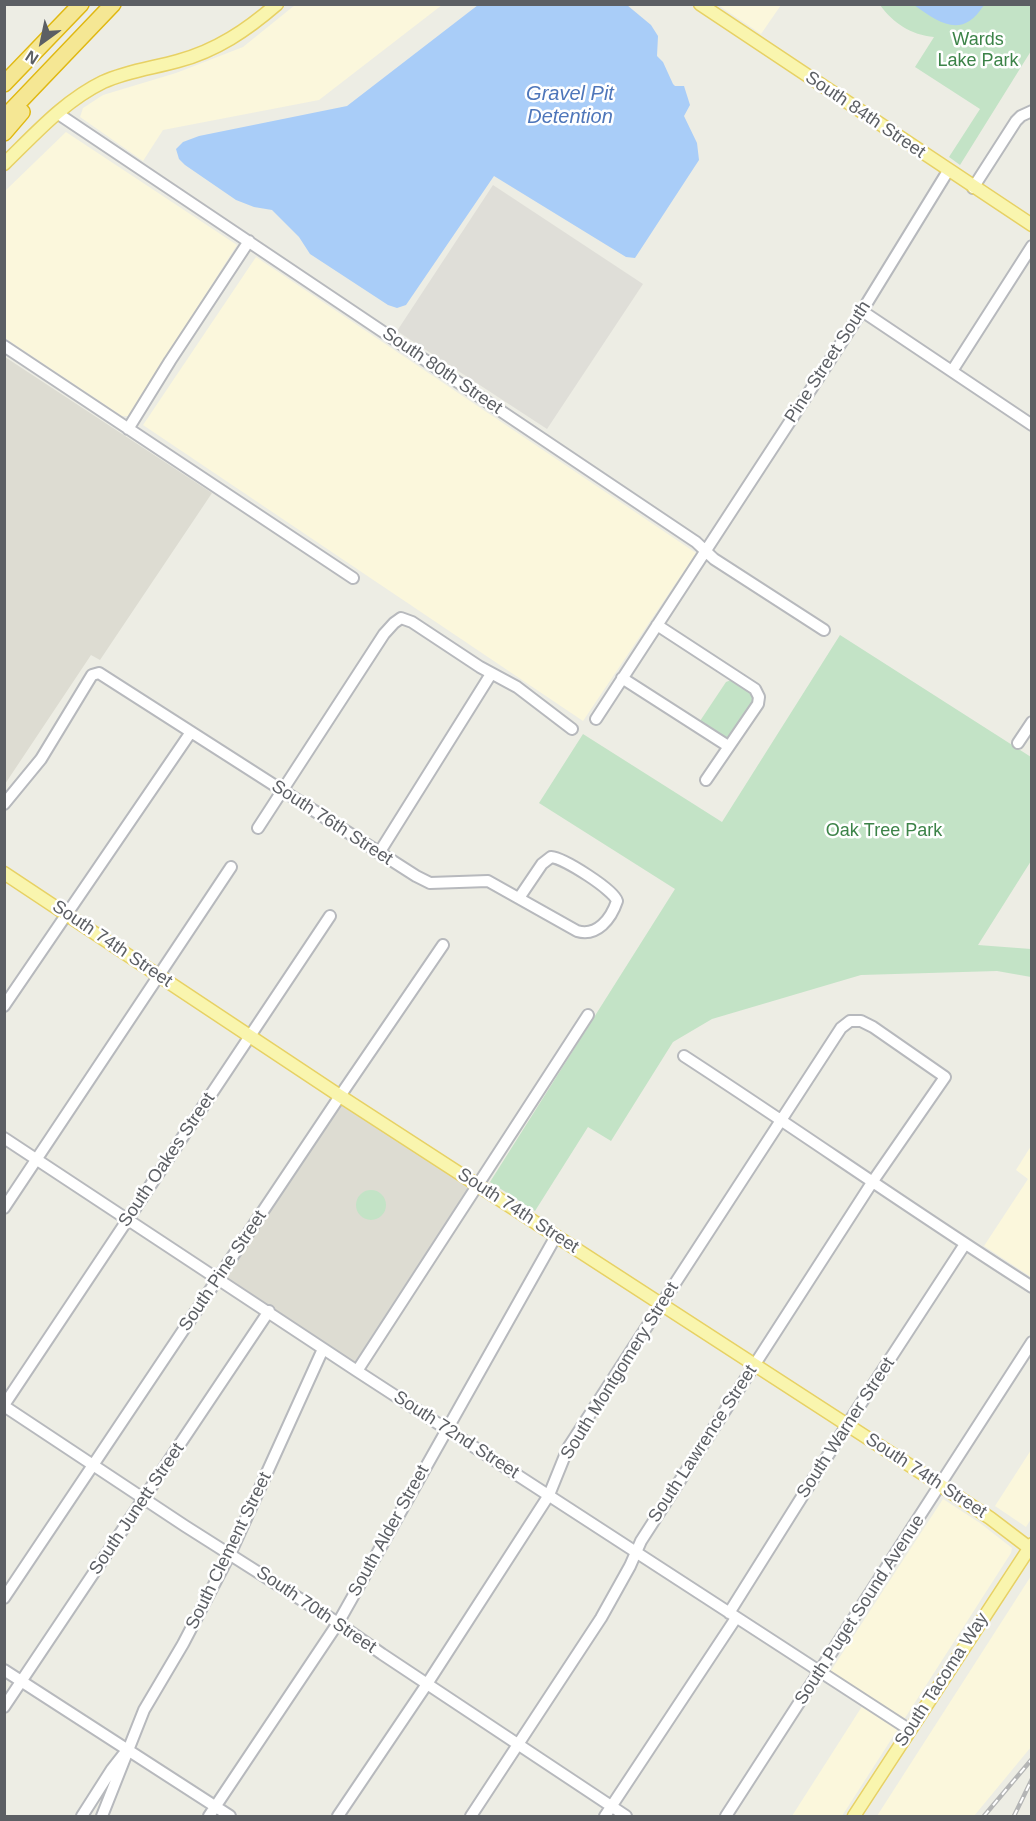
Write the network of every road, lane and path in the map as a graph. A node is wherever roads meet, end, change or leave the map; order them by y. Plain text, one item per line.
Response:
1 (81, 4) edge
2 (113, 4) edge
3 (277, 4) edge
4 (700, 4) edge
5 (101, 17) junction
6 (4, 84) edge
7 (1032, 111) edge
8 (57, 113) junction
9 (4, 118) edge
10 (4, 133) edge
11 (4, 164) edge
12 (948, 171) junction
13 (973, 188) junction
14 (1032, 225) edge
15 (249, 242) junction
16 (1032, 246) edge
17 (862, 311) junction
18 (4, 346) edge
19 (952, 371) junction
20 (1032, 425) edge
21 (128, 429) junction
22 (706, 551) junction
23 (353, 578) dead end
24 (657, 624) junction
25 (824, 630) dead end
26 (491, 674) junction
27 (622, 678) junction
28 (596, 719) dead end
29 (1032, 722) edge
30 (572, 729) dead end
31 (192, 732) junction
32 (1018, 743) dead end
33 (728, 746) junction
34 (706, 780) dead end
35 (282, 791) junction
36 (4, 804) edge
37 (258, 828) dead end
38 (379, 853) junction
39 (231, 867) dead end
40 (4, 873) edge
41 (519, 898) junction
42 (68, 915) junction
43 (330, 916) dead end
44 (443, 945) dead end
45 (159, 976) junction
46 (4, 1006) edge
47 (588, 1015) dead end
48 (249, 1036) junction
49 (684, 1056) dead end
50 (945, 1077) joint
51 (339, 1096) junction
52 (782, 1120) junction
53 (4, 1138) edge
54 (37, 1159) junction
55 (873, 1181) junction
56 (477, 1186) junction
57 (4, 1208) edge
58 (128, 1219) junction
59 (556, 1236) junction
60 (965, 1244) junction
61 (218, 1278) junction
62 (1032, 1287) edge
63 (662, 1304) junction
64 (268, 1311) junction
65 (1032, 1342) edge
66 (324, 1349) junction
67 (754, 1364) junction
68 (357, 1371) junction
69 (4, 1406) edge
70 (847, 1425) junction
71 (447, 1428) junction
72 (94, 1465) junction
73 (940, 1485) junction
74 (549, 1495) junction
75 (144, 1498) junction
76 (1031, 1547) edge
77 (636, 1552) junction
78 (230, 1554) junction
79 (4, 1598) edge
80 (733, 1615) junction
81 (338, 1623) junction
82 (4, 1670) edge
83 (819, 1672) junction
84 (22, 1681) junction
85 (427, 1684) junction
86 (4, 1707) edge
87 (910, 1730) junction
88 (518, 1745) junction
89 (128, 1750) junction
90 (212, 1812) edge
91 (608, 1812) edge
92 (82, 1816) edge
93 (102, 1816) edge
94 (230, 1816) edge
95 (338, 1816) edge
96 (471, 1816) edge
97 (626, 1816) edge
98 (726, 1816) edge
99 (854, 1816) edge

1 - 6 highway
2 - 5 highway
3 - 8 main road
4 - 12 main road, South 84th Street
5 - 9 highway
5 - 10 highway
7 - 13 street
8 - 11 main road
8 - 15 street, South 80th Street
12 - 13 main road, South 84th Street
12 - 17 street, Pine Street South
13 - 14 main road, South 84th Street
15 - 21 street
15 - 22 street, South 80th Street
16 - 19 street
17 - 19 street
17 - 22 street, Pine Street South
18 - 21 street
19 - 20 street
21 - 23 street
22 - 24 street
22 - 25 street, South 80th Street
24 - 27 street
24 - 33 street
26 - 30 street
26 - 35 street
26 - 38 street
27 - 28 street
27 - 33 street
29 - 32 street
31 - 35 street, South 76th Street
31 - 36 street, South 76th Street
31 - 42 street
33 - 34 street
35 - 37 street
35 - 38 street, South 76th Street
38 - 41 street, South 76th Street
39 - 45 street
40 - 42 main road, South 74th Street
41 - 41 street, South 76th Street
42 - 45 main road, South 74th Street
42 - 46 street
43 - 48 street, South Oakes Street
44 - 51 street, South Pine Street
45 - 48 main road, South 74th Street
45 - 54 street
47 - 56 street
48 - 51 main road, South 74th Street
48 - 58 street, South Oakes Street
49 - 52 street
50 - 52 street, South Montgomery Street
50 - 55 street, South Lawrence Street
51 - 56 main road, South 74th Street
51 - 61 street, South Pine Street
52 - 55 street
52 - 63 street, South Montgomery Street
53 - 54 street, South 72nd Street
54 - 57 street
54 - 58 street, South 72nd Street
55 - 60 street
55 - 67 street, South Lawrence Street
56 - 59 main road, South 74th Street
56 - 68 street
58 - 61 street, South 72nd Street
58 - 69 street, South Oakes Street
59 - 63 main road, South 74th Street
59 - 71 street, South Alder Street
60 - 62 street
60 - 70 street, South Warner Street
61 - 64 street, South 72nd Street
61 - 72 street, South Pine Street
63 - 67 main road, South 74th Street
63 - 74 street, South Montgomery Street
64 - 66 street, South 72nd Street
64 - 75 street, South Junett Street
65 - 73 street, South Puget Sound Avenue
66 - 68 street, South 72nd Street
66 - 78 street, South Clement Street
67 - 70 main road, South 74th Street
67 - 77 street, South Lawrence Street
68 - 71 street, South 72nd Street
69 - 72 street, South 70th Street
70 - 73 main road, South 74th Street
70 - 80 street, South Warner Street
71 - 74 street, South 72nd Street
71 - 81 street, South Alder Street
72 - 75 street, South 70th Street
72 - 79 street, South Pine Street
73 - 76 main road, South 74th Street
73 - 83 street, South Puget Sound Avenue
74 - 77 street, South 72nd Street
74 - 85 street, South Montgomery Street
75 - 78 street, South 70th Street
75 - 84 street, South Junett Street
76 - 87 main road, South Tacoma Way
77 - 80 street, South 72nd Street
77 - 88 street, South Lawrence Street
78 - 81 street, South 70th Street
78 - 89 street, South Clement Street
80 - 83 street, South 72nd Street
80 - 91 street, South Warner Street
81 - 85 street, South 70th Street
81 - 90 street, South Alder Street
82 - 84 street
83 - 87 street, South 72nd Street
83 - 98 street, South Puget Sound Avenue
84 - 86 street, South Junett Street
84 - 89 street
85 - 88 street, South 70th Street
85 - 95 street, South Montgomery Street
87 - 99 main road, South Tacoma Way
88 - 91 street, South 70th Street
88 - 96 street, South Lawrence Street
89 - 90 street
89 - 92 street
89 - 93 street, South Clement Street
90 - 94 street
91 - 97 street, South 70th Street

